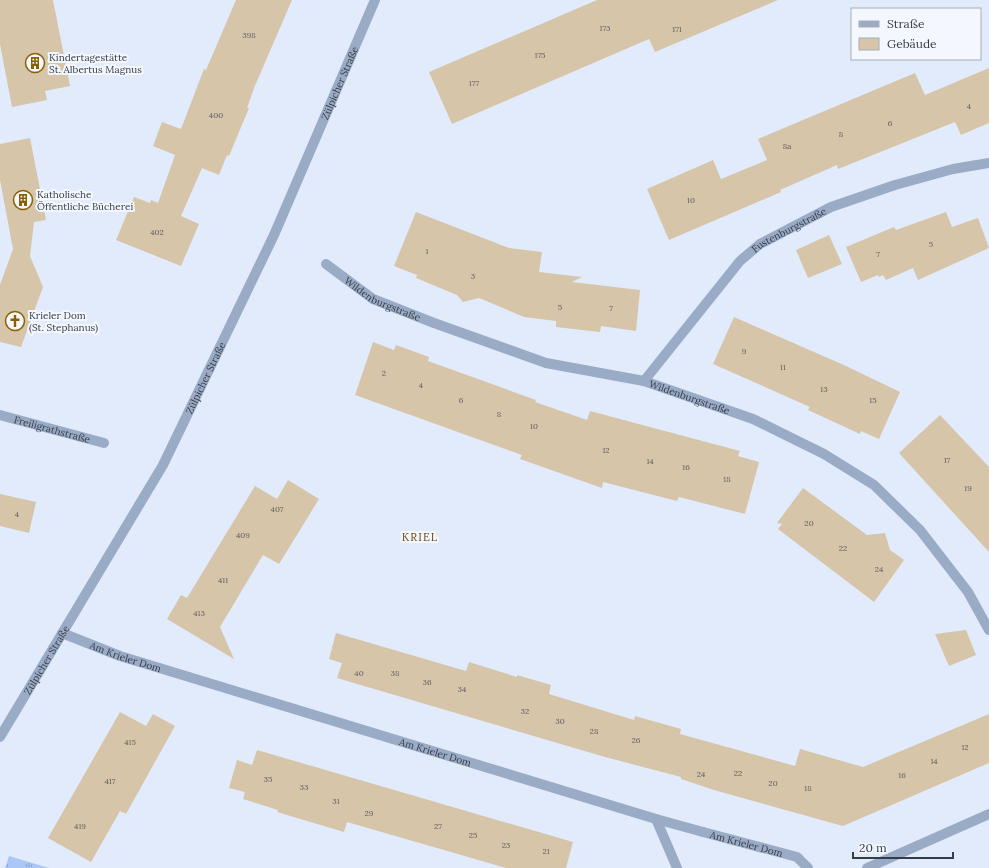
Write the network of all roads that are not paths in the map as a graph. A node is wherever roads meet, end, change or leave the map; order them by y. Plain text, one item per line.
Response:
1 (375, 0) edge
2 (989, 163) edge
3 (326, 264) dead end
4 (644, 381) junction
5 (0, 415) edge
6 (104, 443) dead end
7 (989, 630) edge
8 (62, 633) junction
9 (0, 737) edge
10 (989, 814) edge
11 (656, 819) junction
12 (677, 868) edge
13 (808, 868) edge
14 (867, 868) edge

1 - 8 street, Zülpicher Straße
2 - 4 street, Fustenburgstraße
3 - 4 street, Wildenburgstraße
4 - 7 street, Wildenburgstraße
5 - 6 street, Freiligrathstraße
8 - 9 street, Zülpicher Straße
8 - 11 street, Am Krieler Dom
10 - 14 street
11 - 12 street
11 - 13 street, Am Krieler Dom

